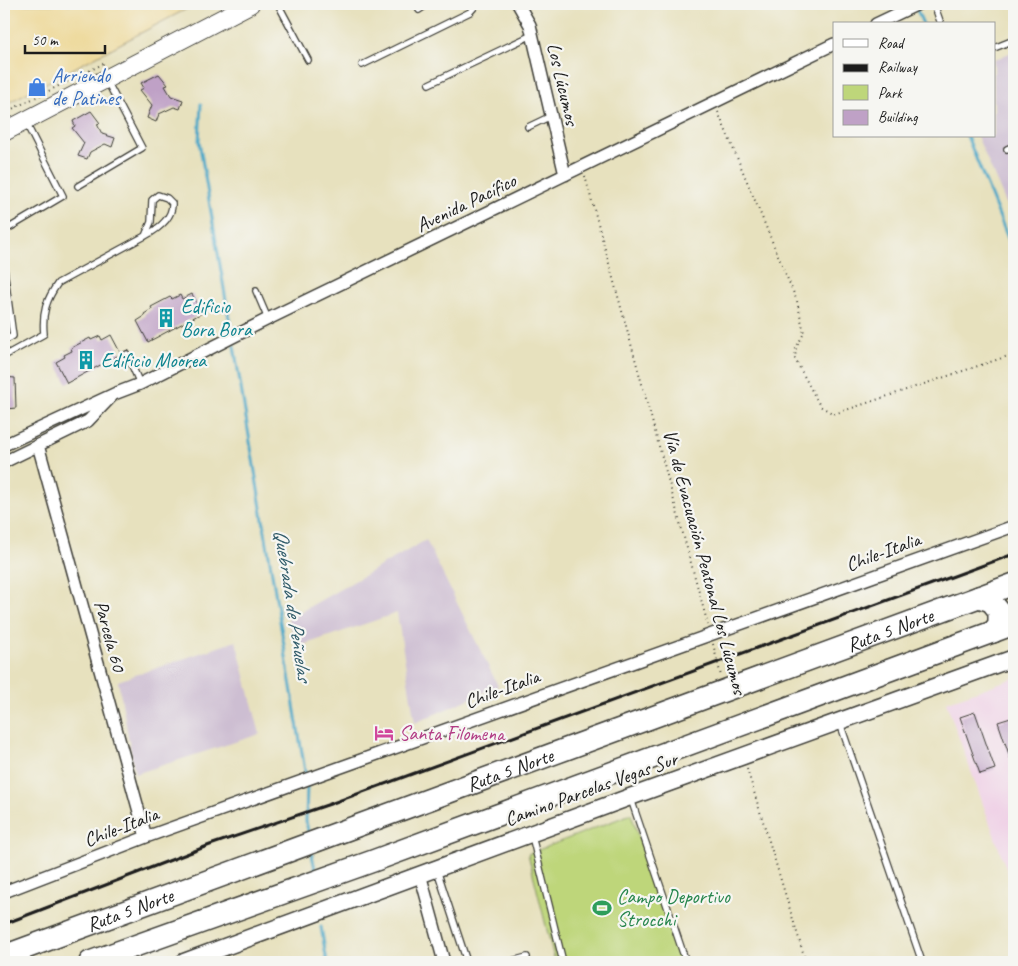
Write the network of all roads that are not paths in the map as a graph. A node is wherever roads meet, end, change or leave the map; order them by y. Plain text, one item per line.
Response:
1 (250, 4) edge
2 (278, 4) edge
3 (428, 4) edge
4 (477, 4) edge
5 (518, 4) edge
6 (918, 4) edge
7 (934, 4) edge
8 (419, 10) dead end
9 (880, 22) edge
10 (940, 22) edge
11 (532, 35) junction
12 (1014, 40) edge
13 (833, 44) edge
14 (996, 47) edge
15 (308, 60) dead end
16 (362, 65) dead end
17 (106, 80) junction
18 (430, 84) dead end
19 (551, 116) junction
20 (26, 121) junction
21 (528, 127) dead end
22 (4, 132) edge
23 (1014, 146) edge
24 (1007, 149) dead end
25 (565, 175) junction
26 (78, 186) dead end
27 (4, 231) edge
28 (145, 236) junction
29 (4, 268) edge
30 (256, 291) dead end
31 (268, 319) junction
32 (4, 341) edge
33 (127, 354) dead end
34 (4, 356) edge
35 (140, 384) junction
36 (114, 394) junction
37 (4, 445) edge
38 (38, 445) junction
39 (4, 462) edge
40 (1014, 526) edge
41 (1014, 584) edge
42 (979, 597) junction
43 (1014, 624) edge
44 (993, 632) junction
45 (1014, 658) edge
46 (839, 721) junction
47 (630, 797) junction
48 (531, 834) junction
49 (146, 837) junction
50 (436, 868) junction
51 (420, 874) junction
52 (4, 892) edge
53 (167, 934) junction
54 (4, 956) edge
55 (527, 958) dead end
56 (90, 962) edge
57 (118, 962) edge
58 (184, 962) edge
59 (444, 962) edge
60 (467, 962) edge
61 (508, 962) edge
62 (563, 962) edge
63 (686, 962) edge
64 (922, 962) edge

1 - 17 main road
2 - 15 lane
3 - 8 lane
4 - 16 lane
5 - 11 street, Los Lúcumos
6 - 9 street
7 - 10 lane
11 - 18 lane
11 - 19 street, Los Lúcumos
12 - 14 lane
13 - 25 street, Avenida Pacífico
17 - 20 main road
17 - 26 lane
19 - 21 lane
19 - 25 street, Los Lúcumos
20 - 22 main road
20 - 27 lane
23 - 24 lane
25 - 31 street, Avenida Pacífico
28 - 28 lane
28 - 34 lane
29 - 32 lane
30 - 31 lane
31 - 35 street, Avenida Pacífico
33 - 35 lane
35 - 36 street, Avenida Pacífico
36 - 37 street, Avenida Pacífico
36 - 38 street, Avenida Pacífico
38 - 39 street, Avenida Pacífico
38 - 49 street, Parcela 60
40 - 49 street, Chile-Italia
41 - 42 highway, Ruta 5 Norte
42 - 44 highway
42 - 54 highway, Ruta 5 Norte
43 - 44 highway, Ruta 5 Norte
44 - 53 highway, Ruta 5 Norte
45 - 46 street, Camino Parcelas Vegas Sur
46 - 47 street, Camino Parcelas Vegas Sur
46 - 64 lane
47 - 48 street, Camino Parcelas Vegas Sur
47 - 63 lane
48 - 50 street, Camino Parcelas Vegas Sur
48 - 62 lane
49 - 52 street, Chile-Italia
50 - 51 street, Camino Parcelas Vegas Sur
50 - 60 lane
51 - 58 street, Camino Parcelas Vegas Sur
51 - 59 street
53 - 56 highway, Ruta 5 Norte
53 - 57 highway
55 - 61 lane

